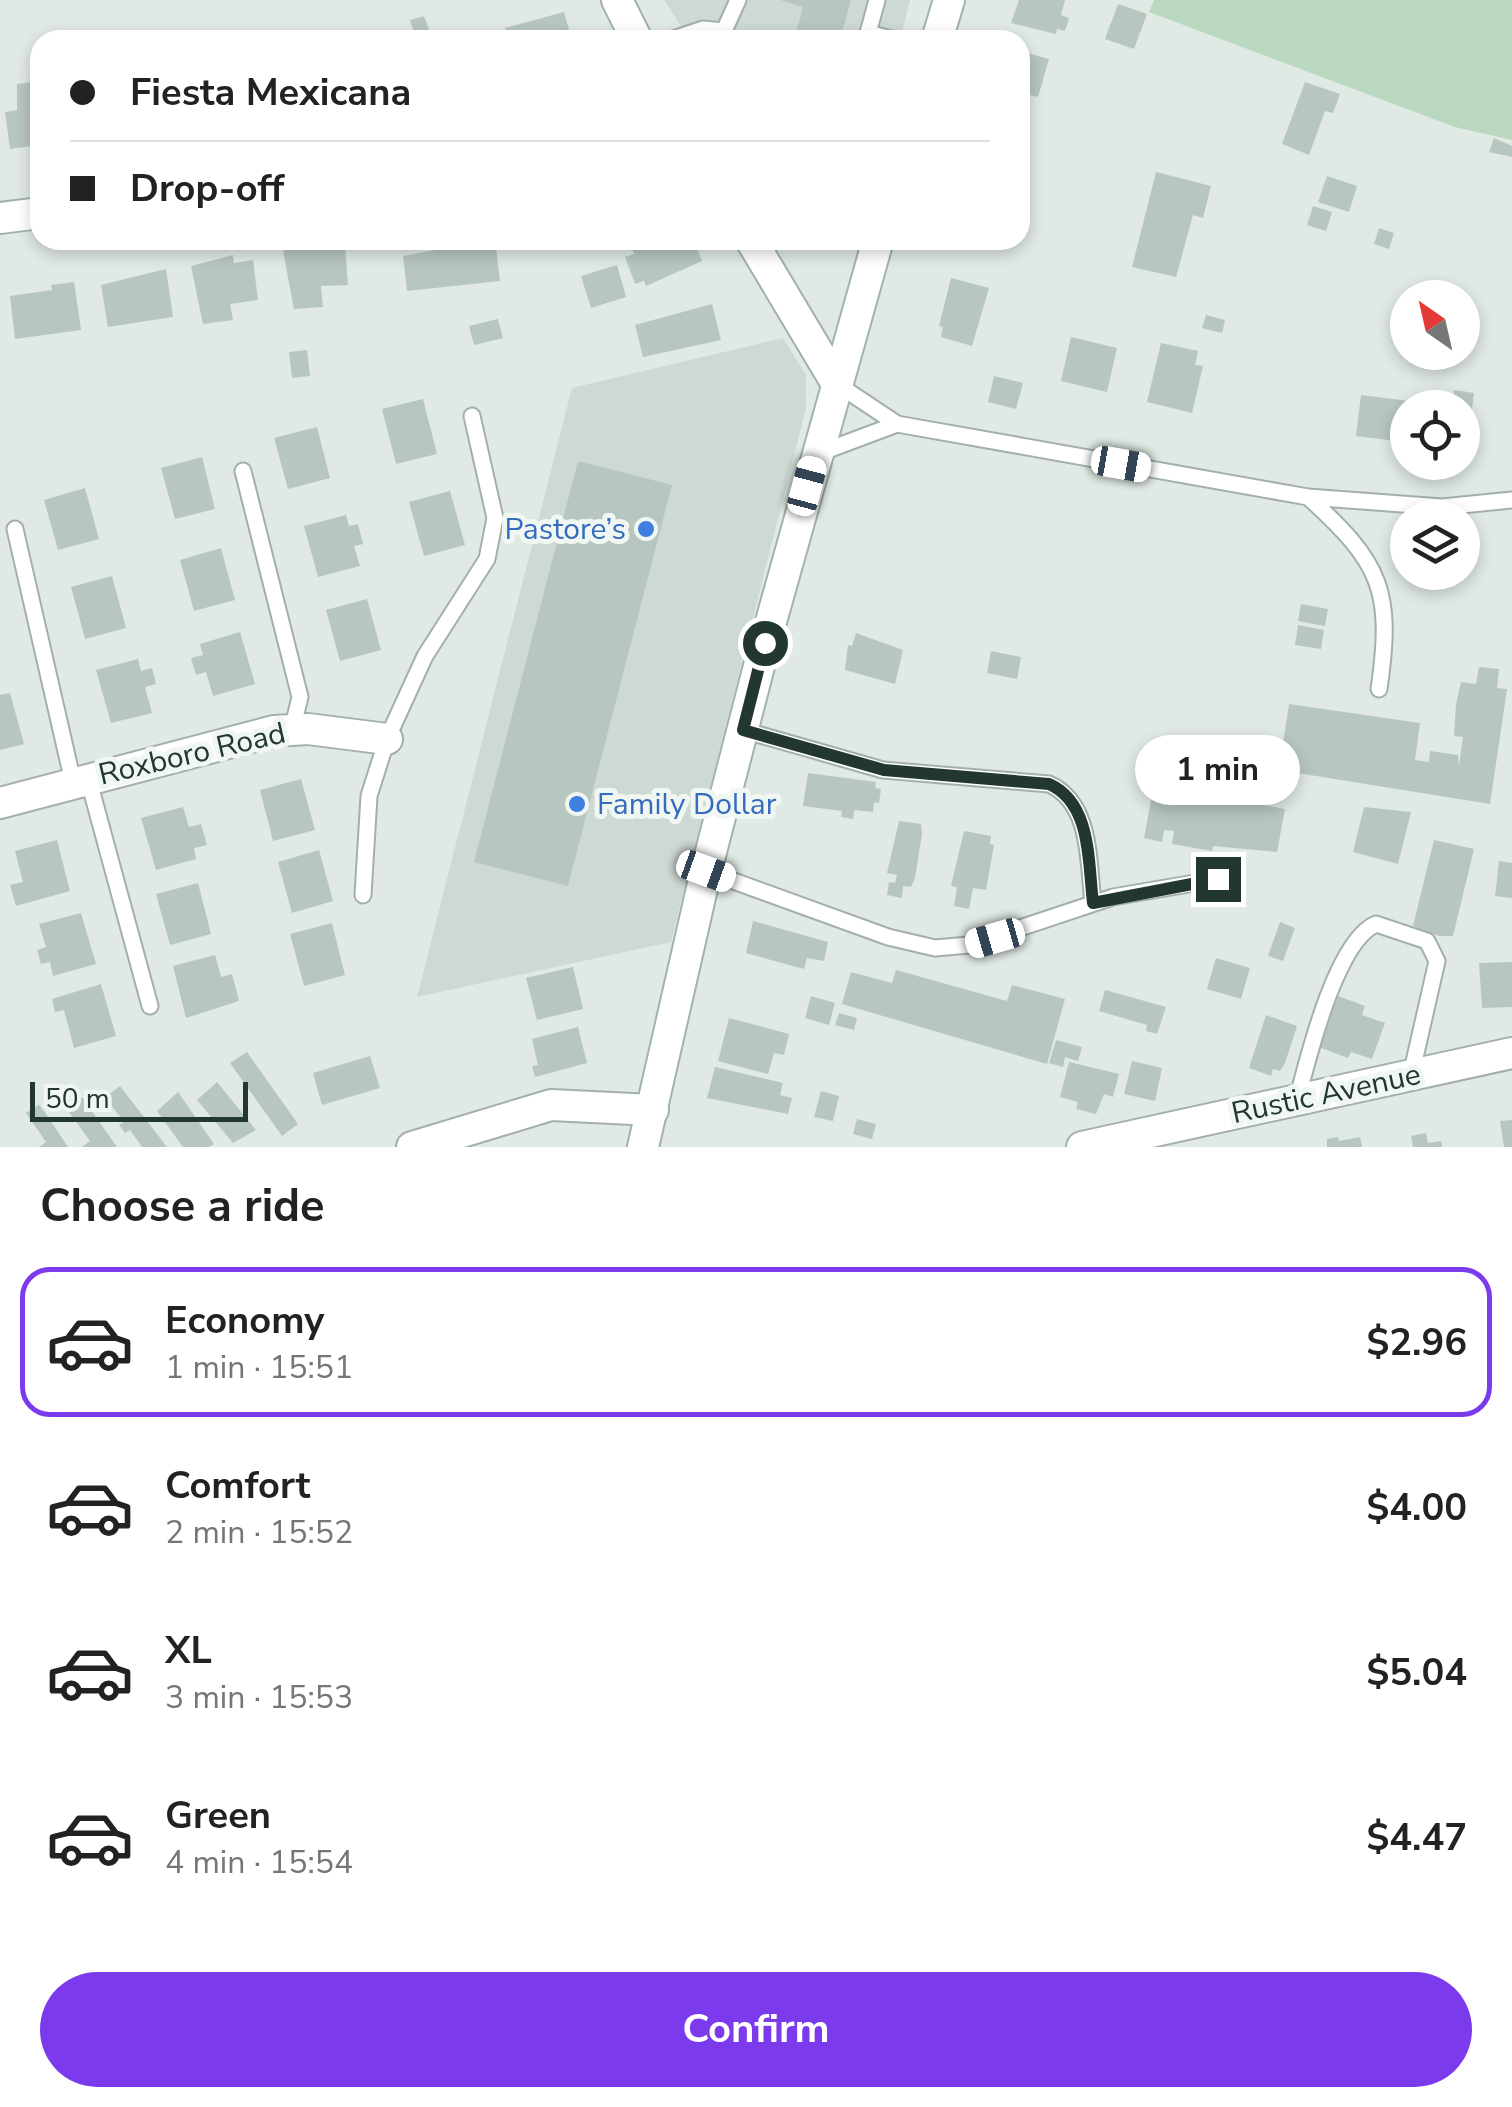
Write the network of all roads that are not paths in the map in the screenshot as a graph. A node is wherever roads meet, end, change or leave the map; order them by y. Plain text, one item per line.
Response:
1 (616, 0) edge
2 (738, 0) edge
3 (877, 0) edge
4 (949, 0) edge
5 (632, 30) edge
6 (729, 30) edge
7 (869, 30) edge
8 (940, 30) edge
9 (30, 214) edge
10 (0, 218) edge
11 (757, 250) edge
12 (875, 250) edge
13 (838, 384) junction
14 (472, 416) dead end
15 (897, 424) junction
16 (815, 454) junction
17 (243, 472) dead end
18 (1308, 497) junction
19 (1512, 500) edge
20 (15, 528) dead end
21 (1378, 689) dead end
22 (292, 730) junction
23 (743, 730) junction
24 (387, 739) junction
25 (81, 780) junction
26 (0, 803) edge
27 (706, 871) junction
28 (1218, 879) dead end
29 (363, 895) dead end
30 (1093, 903) junction
31 (150, 1006) dead end
32 (1512, 1054) edge
33 (1410, 1076) junction
34 (1297, 1100) junction
35 (653, 1110) junction
36 (412, 1147) edge
37 (643, 1147) edge
38 (1082, 1147) edge

1 - 5 street
2 - 6 lane
3 - 7 lane
4 - 8 street
9 - 10 street
11 - 13 street
12 - 13 street
13 - 15 lane
13 - 16 street
14 - 24 lane
15 - 16 lane
15 - 18 lane
16 - 23 street
17 - 22 lane
18 - 19 lane
18 - 21 lane
20 - 25 lane
22 - 24 street, Roxboro Road
22 - 25 street, Roxboro Road
23 - 27 street
23 - 30 lane
24 - 29 lane
25 - 26 street, Roxboro Road
25 - 31 lane
27 - 30 lane
27 - 35 street
28 - 30 lane
32 - 33 street, Rustic Avenue
33 - 34 street, Rustic Avenue
33 - 34 lane
34 - 38 street, Rustic Avenue
35 - 36 street
35 - 37 street

